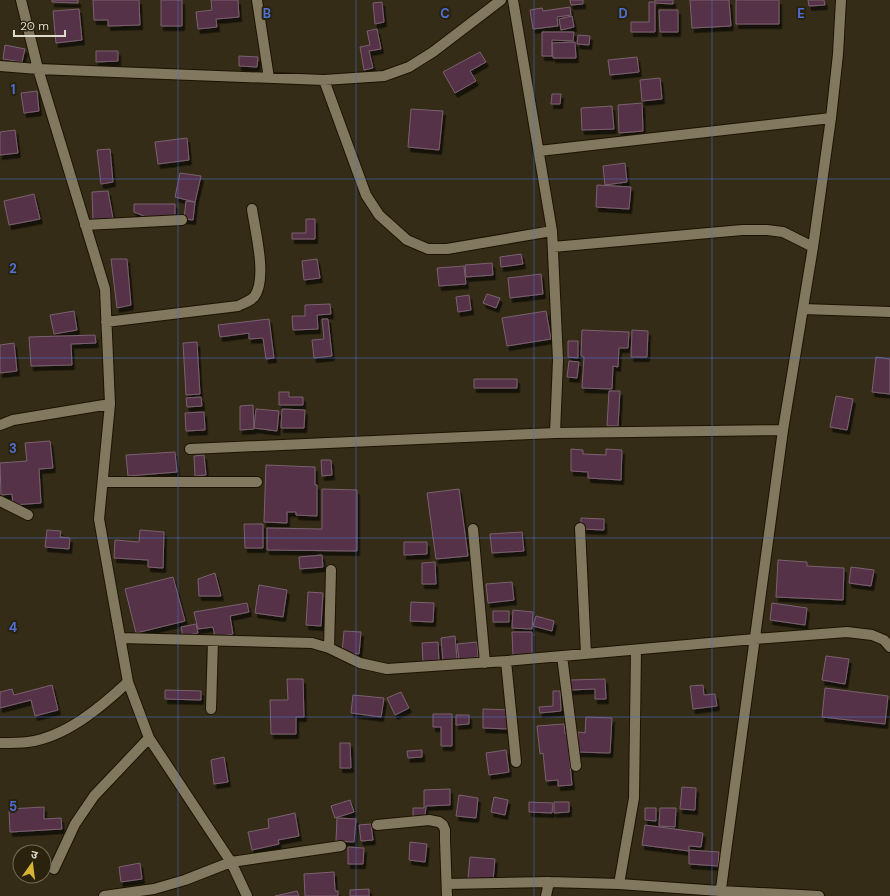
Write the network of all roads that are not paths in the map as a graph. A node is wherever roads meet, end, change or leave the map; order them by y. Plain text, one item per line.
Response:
1 (21, 0) edge
2 (257, 0) edge
3 (501, 0) edge
4 (513, 0) edge
5 (841, 0) edge
6 (0, 66) edge
7 (38, 69) junction
8 (269, 78) junction
9 (324, 80) junction
10 (831, 118) junction
11 (539, 151) junction
12 (252, 209) dead end
13 (182, 220) dead end
14 (85, 225) junction
15 (552, 231) junction
16 (813, 246) junction
17 (553, 247) junction
18 (803, 309) junction
19 (890, 312) edge
20 (106, 322) junction
21 (110, 404) junction
22 (0, 425) edge
23 (783, 430) junction
24 (555, 433) junction
25 (190, 449) dead end
26 (103, 482) junction
27 (257, 482) dead end
28 (0, 501) edge
29 (28, 515) dead end
30 (580, 528) dead end
31 (473, 529) dead end
32 (331, 570) dead end
33 (120, 638) junction
34 (754, 639) junction
35 (213, 641) junction
36 (890, 647) edge
37 (329, 648) junction
38 (636, 650) junction
39 (586, 654) junction
40 (562, 656) junction
41 (506, 661) junction
42 (485, 663) junction
43 (128, 682) junction
44 (211, 710) dead end
45 (149, 738) junction
46 (0, 743) edge
47 (516, 762) dead end
48 (576, 766) dead end
49 (377, 825) dead end
50 (342, 846) dead end
51 (231, 862) junction
52 (54, 869) dead end
53 (549, 882) junction
54 (447, 884) junction
55 (619, 884) junction
56 (155, 892) edge
57 (720, 894) edge
58 (104, 896) edge
59 (247, 896) edge
60 (447, 896) edge
61 (546, 896) edge
62 (819, 896) edge

1 - 7 street
2 - 8 street
3 - 9 street
4 - 11 street
5 - 10 street
6 - 7 street
7 - 8 street
7 - 14 street
8 - 9 street
9 - 15 street
10 - 11 street
10 - 16 street
11 - 15 street
12 - 20 street
13 - 14 street
14 - 20 street
15 - 17 street
16 - 17 street
16 - 18 street
17 - 24 street
18 - 19 street
18 - 23 street
20 - 21 street
21 - 22 street
21 - 26 street
23 - 24 street
23 - 34 street
24 - 25 street
26 - 27 street
26 - 33 street
28 - 29 street
30 - 39 street
31 - 42 street
32 - 37 street
33 - 35 street
33 - 43 street
34 - 36 street
34 - 38 street
34 - 57 street
35 - 37 street
35 - 44 street
37 - 42 street
38 - 39 street
38 - 55 street
39 - 40 street
40 - 41 street
40 - 48 street
41 - 42 street
41 - 47 street
43 - 45 street
43 - 46 street
45 - 51 street
45 - 52 street
49 - 54 street
50 - 51 street
51 - 56 street
51 - 59 street
53 - 54 street
53 - 55 street
53 - 61 street
54 - 60 street
55 - 57 street
56 - 58 street
57 - 62 street

